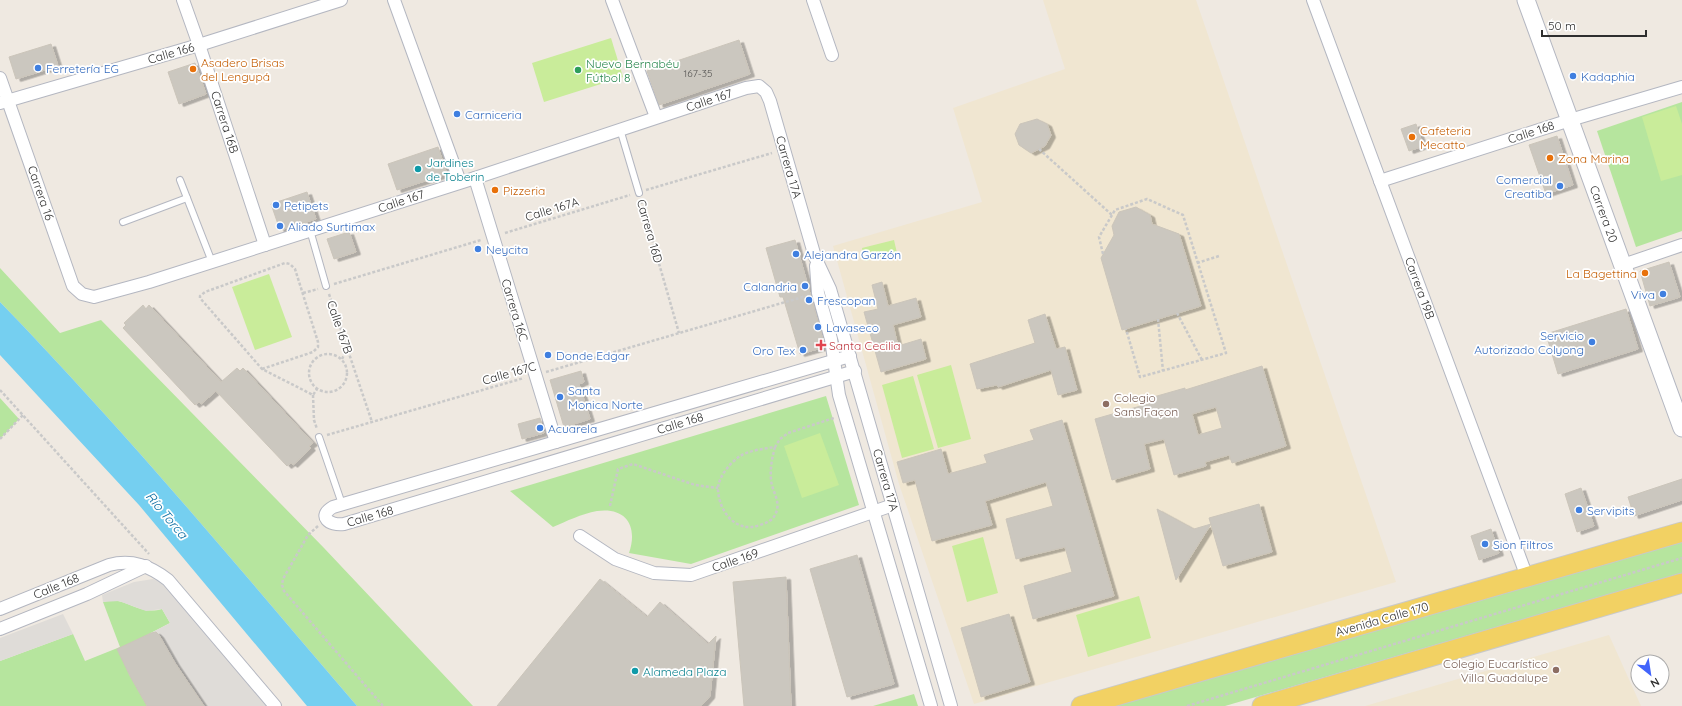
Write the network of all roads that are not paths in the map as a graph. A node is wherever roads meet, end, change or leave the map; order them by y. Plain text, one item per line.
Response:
1 (182, 0) edge
2 (341, 0) edge
3 (394, 0) edge
4 (612, 0) edge
5 (813, 0) edge
6 (1313, 0) edge
7 (1526, 0) edge
8 (199, 45) junction
9 (832, 55) dead end
10 (0, 78) edge
11 (1682, 87) edge
12 (770, 101) joint
13 (4, 102) edge
14 (656, 117) junction
15 (1570, 120) junction
16 (620, 129) junction
17 (475, 178) junction
18 (180, 180) dead end
19 (1380, 181) junction
20 (460, 182) junction
21 (639, 193) road end
22 (188, 198) junction
23 (123, 222) dead end
24 (310, 230) junction
25 (265, 245) junction
26 (1682, 245) edge
27 (815, 257) junction
28 (212, 262) junction
29 (1623, 265) junction
30 (326, 286) road end
31 (94, 297) joint
32 (850, 356) junction
33 (834, 360) junction
34 (855, 371) junction
35 (837, 376) junction
36 (1682, 428) edge
37 (319, 437) road end
38 (556, 442) junction
39 (342, 504) junction
40 (893, 505) junction
41 (874, 512) junction
42 (1682, 532) edge
43 (580, 536) dead end
44 (148, 560) junction
45 (1527, 577) junction
46 (1682, 583) edge
47 (0, 609) edge
48 (0, 628) edge
49 (275, 706) edge
50 (931, 706) edge
51 (951, 706) edge
52 (1081, 706) edge
53 (1262, 706) edge

1 - 8 street, Carrera 16B
2 - 8 street, Calle 166
3 - 20 street
4 - 14 street
5 - 9 street
6 - 19 street, Carrera 19B
7 - 15 main road, Carrera 20
8 - 13 street, Calle 166
8 - 25 street, Carrera 16B
10 - 13 street, Carrera 16
11 - 15 street, Calle 168
12 - 14 street, Calle 167
12 - 27 street, Carrera 17A
13 - 31 street, Carrera 16
14 - 16 street, Calle 167
15 - 19 street, Calle 168
15 - 29 main road, Carrera 20
16 - 17 street, Calle 167
16 - 21 lane, Carrera 16D
17 - 20 street, Calle 167
17 - 38 street, Carrera 16C
18 - 22 lane
19 - 45 street, Carrera 19B
20 - 24 street, Calle 167
22 - 23 lane
22 - 28 lane
24 - 25 street, Calle 167
24 - 30 lane, Calle 167B
25 - 28 street, Calle 167
26 - 29 street
27 - 32 street, Carrera 17A
27 - 33 street, Carrera 17A
28 - 31 street, Calle 167
29 - 36 main road, Carrera 20
32 - 33 street, Calle 168
32 - 34 street, Carrera 17A
33 - 35 street, Carrera 17A
33 - 38 street, Calle 168
34 - 35 street, Calle 168
34 - 40 street, Carrera 17A
35 - 39 street, Calle 168
35 - 41 street, Carrera 17A
37 - 39 lane
38 - 39 street, Calle 168
40 - 41 street, Calle 169
40 - 51 street, Carrera 17A
41 - 43 street, Calle 169
41 - 50 street, Carrera 17A
42 - 45 main road, Avenida Calle 170
44 - 47 street, Calle 168
44 - 48 street, Calle 168
44 - 49 street
45 - 52 main road, Avenida Calle 170
46 - 53 main road

